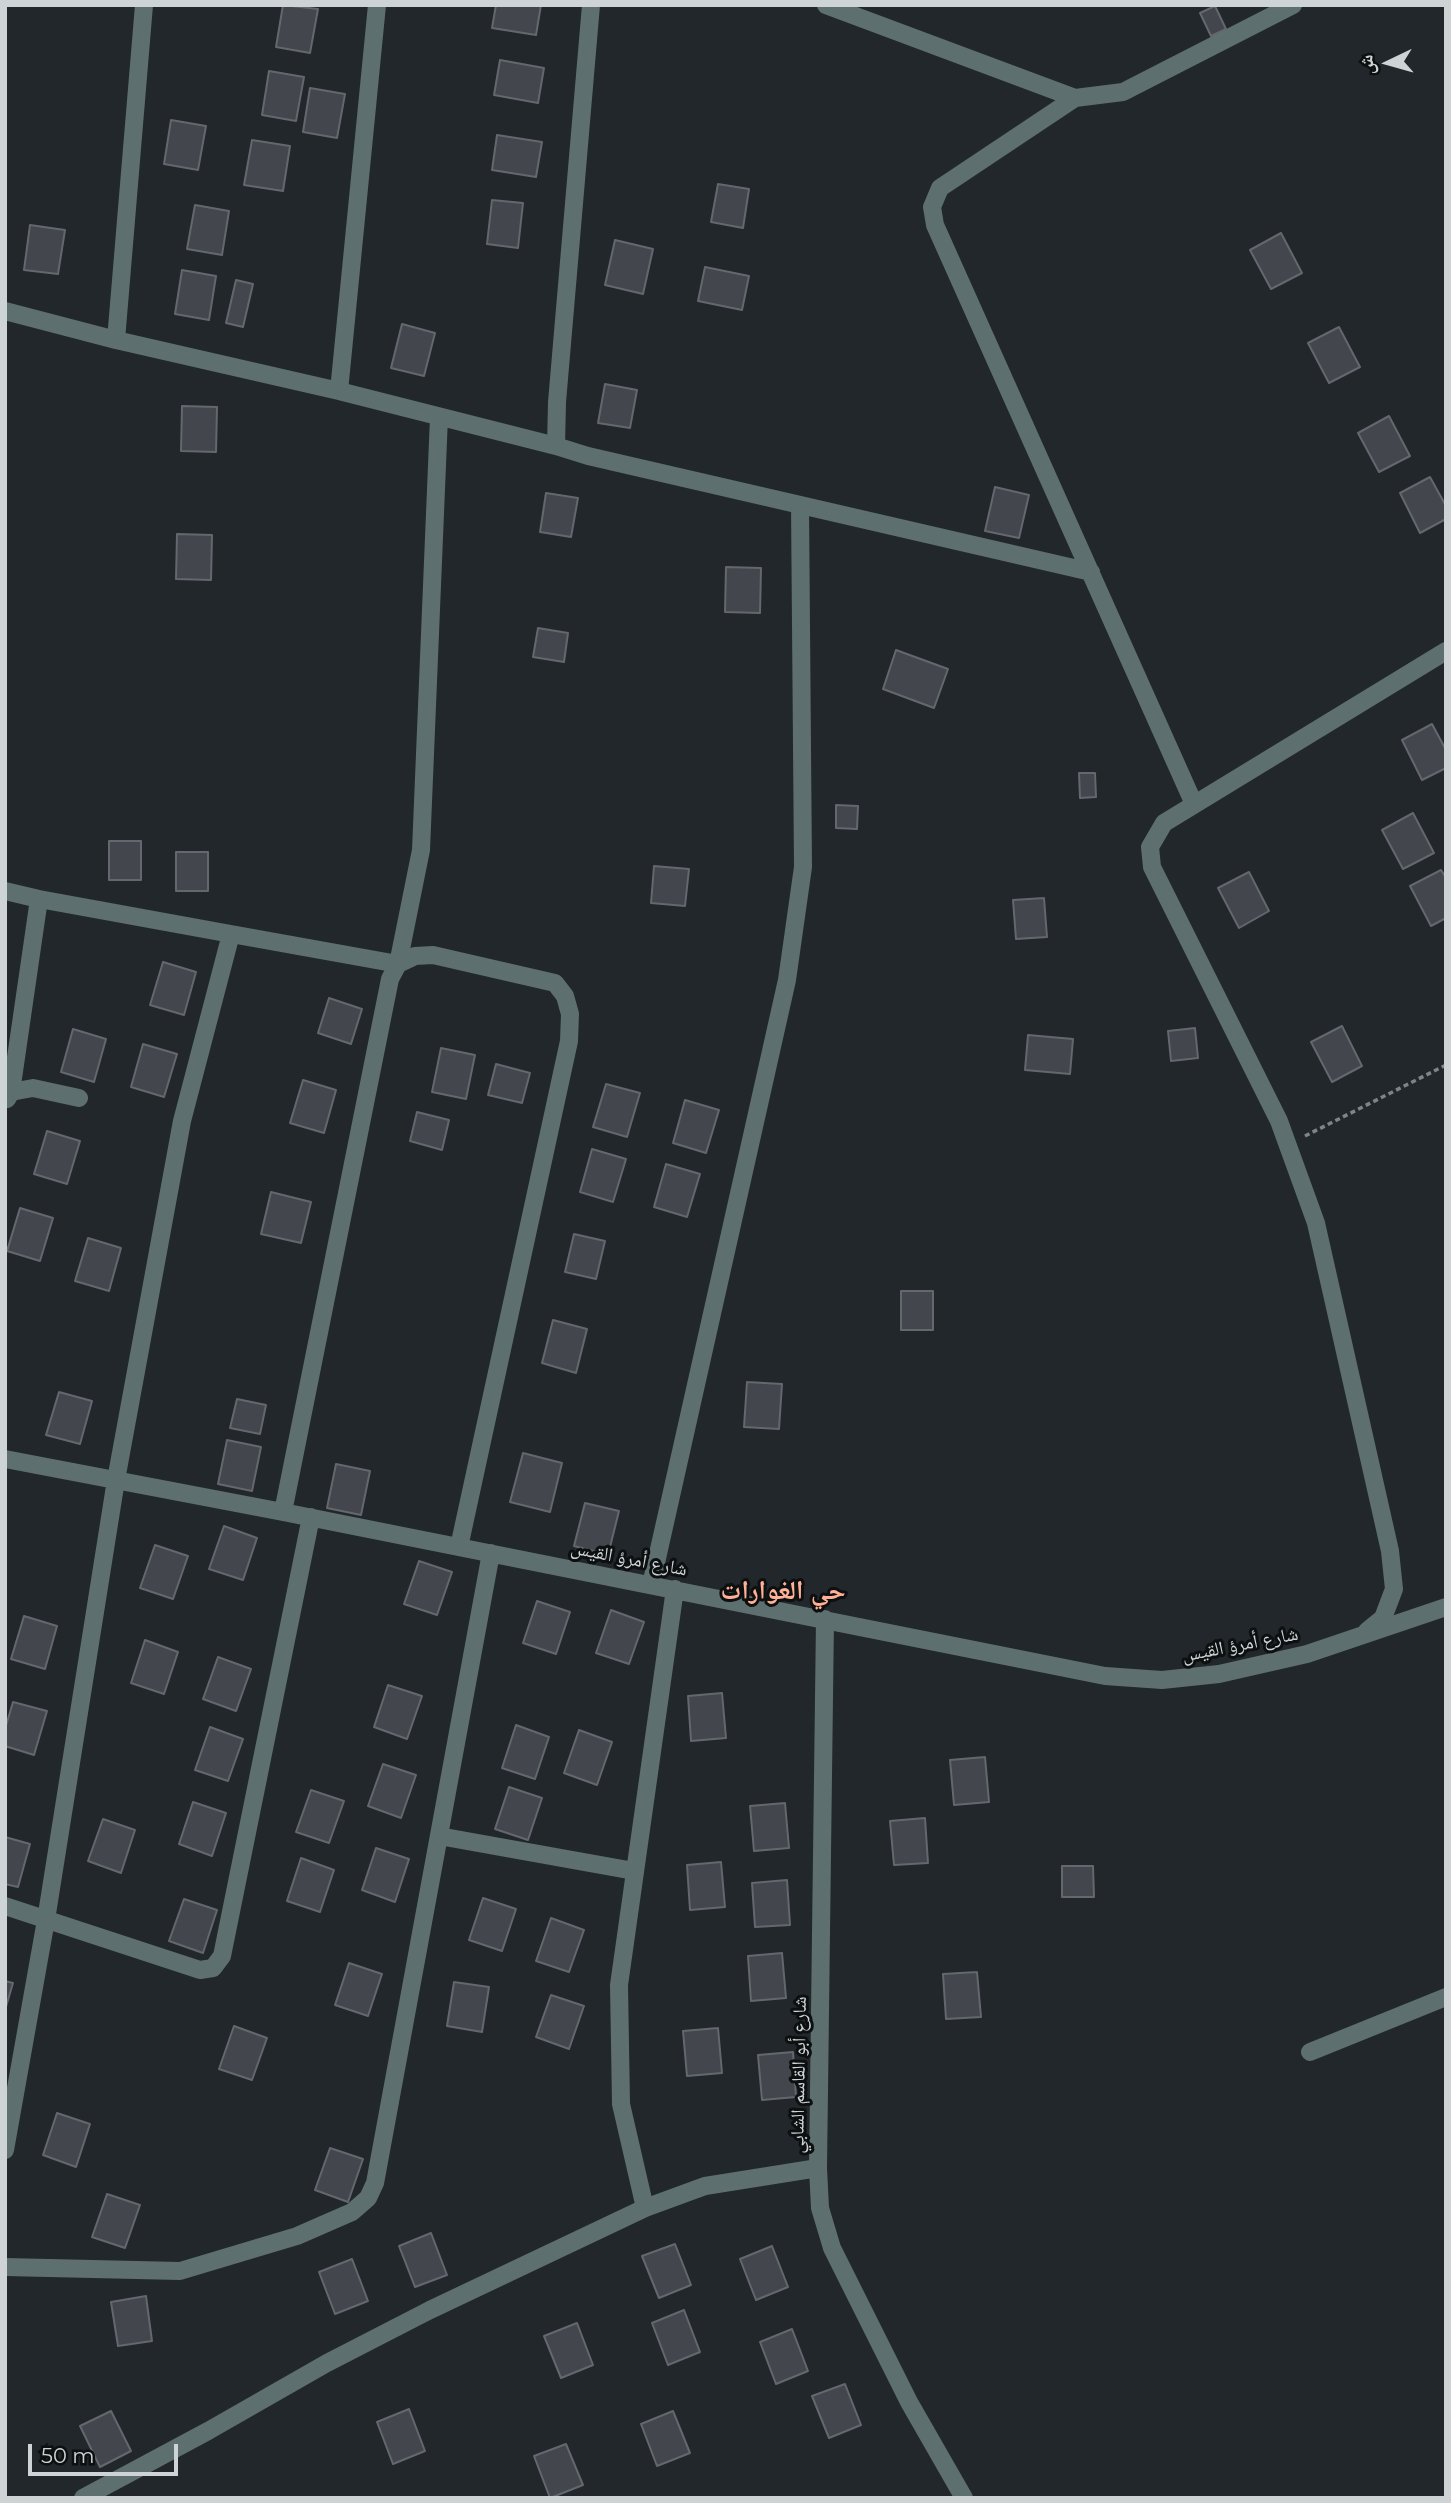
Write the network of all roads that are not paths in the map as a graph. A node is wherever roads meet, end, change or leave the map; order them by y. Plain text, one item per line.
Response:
1 (144, 5) edge
2 (377, 5) edge
3 (591, 5) edge
4 (826, 5) edge
5 (1293, 5) edge
6 (863, 12) edge
7 (1075, 98) junction
8 (5, 311) edge
9 (116, 340) junction
10 (339, 391) junction
11 (439, 417) junction
12 (556, 446) junction
13 (800, 505) junction
14 (1091, 572) junction
15 (1446, 651) edge
16 (1195, 804) junction
17 (5, 891) edge
18 (39, 900) junction
19 (231, 934) junction
20 (398, 964) junction
21 (8, 1097) edge
22 (79, 1098) dead end
23 (5, 1459) edge
24 (116, 1480) junction
25 (283, 1511) junction
26 (311, 1517) junction
27 (458, 1547) junction
28 (491, 1553) junction
29 (651, 1585) junction
30 (675, 1589) junction
31 (1446, 1607) edge
32 (825, 1619) junction
33 (1359, 1637) junction
34 (439, 1836) junction
35 (634, 1871) junction
36 (5, 1906) edge
37 (46, 1920) junction
38 (1446, 1997) edge
39 (1310, 2052) dead end
40 (5, 2150) edge
41 (818, 2168) junction
42 (645, 2208) junction
43 (5, 2267) edge
44 (83, 2498) edge
45 (964, 2498) edge

1 - 9 street
2 - 10 street
3 - 12 street
4 - 6 street
5 - 7 street
6 - 7 street
7 - 14 street
8 - 9 street
9 - 10 street
10 - 11 street
11 - 12 street
11 - 20 street
12 - 13 street
13 - 14 street
13 - 29 street
14 - 16 street
15 - 16 street
16 - 33 street
17 - 18 street
18 - 19 street
18 - 21 street
19 - 20 street
19 - 24 street
20 - 25 street
20 - 27 street
21 - 22 street
23 - 24 street, شارع أمرؤ القيس
24 - 25 street, شارع أمرؤ القيس
24 - 37 street
25 - 26 street, شارع أمرؤ القيس
26 - 27 street, شارع أمرؤ القيس
26 - 37 street
27 - 28 street, شارع أمرؤ القيس
28 - 29 street, شارع أمرؤ القيس
28 - 34 street
29 - 30 street, شارع أمرؤ القيس
30 - 32 street, شارع أمرؤ القيس
30 - 35 street
31 - 33 street, شارع أمرؤ القيس
32 - 33 street, شارع أمرؤ القيس
32 - 41 street, شارع أبو القاسم الشابي
34 - 35 street
34 - 43 street
35 - 42 street
36 - 37 street
37 - 40 street
38 - 39 street
41 - 42 street
41 - 45 street, شارع أبو القاسم الشابي
42 - 44 street

